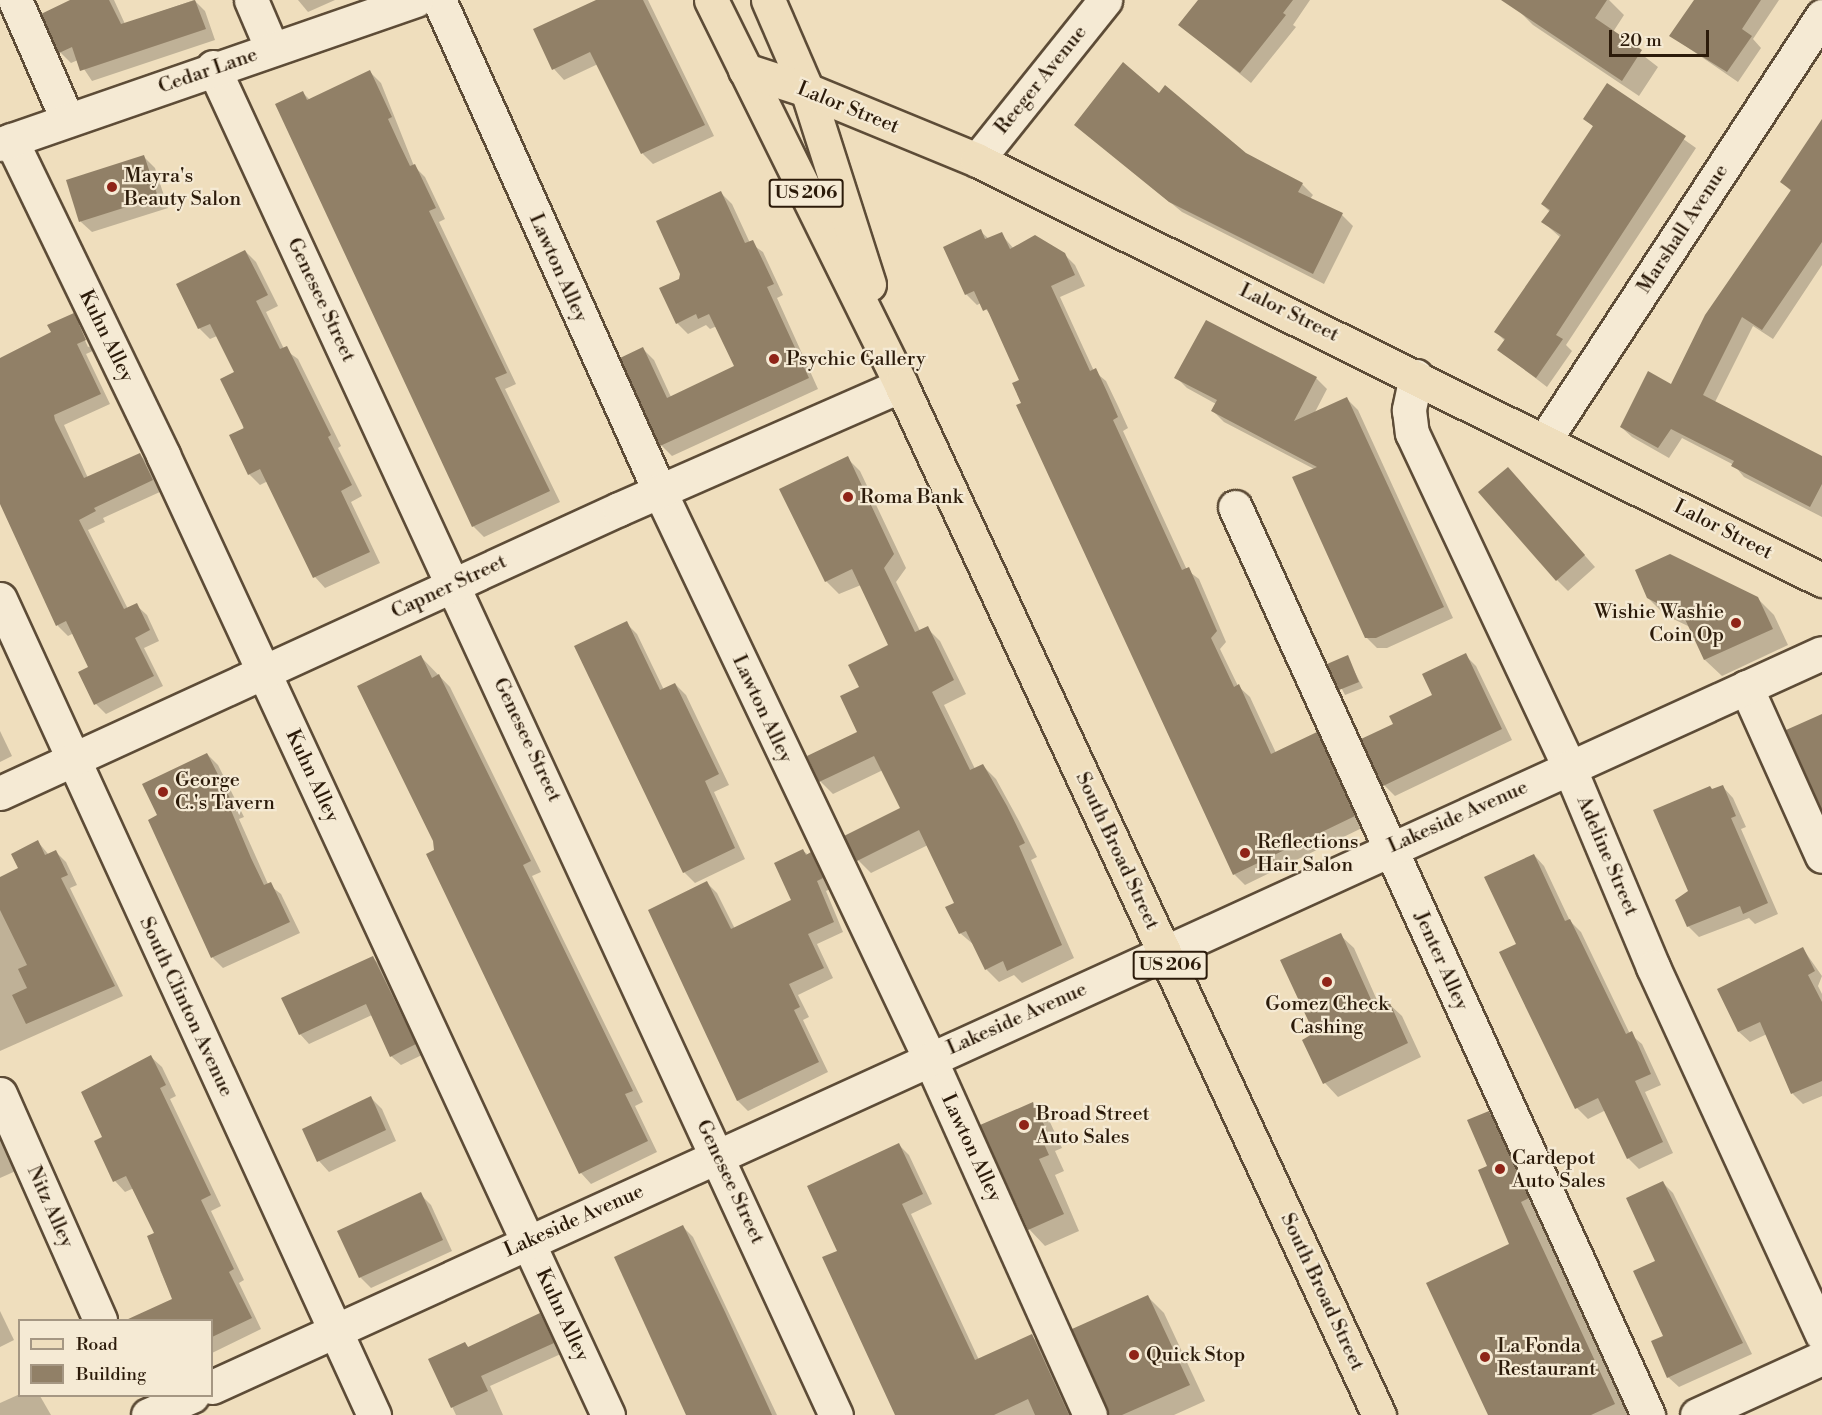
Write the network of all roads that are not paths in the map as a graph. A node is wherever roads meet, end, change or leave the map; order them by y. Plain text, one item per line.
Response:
1 (15, 0) edge
2 (251, 0) edge
3 (416, 0) edge
4 (439, 0) edge
5 (711, 0) edge
6 (768, 0) edge
7 (1105, 0) edge
8 (1822, 16) edge
9 (272, 49) junction
10 (213, 68) junction
11 (745, 70) junction
12 (807, 90) junction
13 (67, 119) junction
14 (5, 142) edge
15 (977, 160) junction
16 (1416, 376) junction
17 (901, 385) junction
18 (1544, 441) junction
19 (659, 490) junction
20 (1235, 507) dead end
21 (1822, 579) edge
22 (455, 584) junction
23 (0, 599) edge
24 (1822, 653) edge
25 (264, 672) junction
26 (1746, 687) junction
27 (73, 760) junction
28 (1569, 767) junction
29 (0, 794) edge
30 (1390, 847) junction
31 (1822, 856) edge
32 (1164, 952) junction
33 (930, 1059) junction
34 (0, 1094) edge
35 (718, 1156) junction
36 (528, 1241) junction
37 (100, 1319) edge
38 (335, 1332) junction
39 (1822, 1334) edge
40 (1822, 1358) edge
41 (213, 1387) edge
42 (135, 1397) edge
43 (188, 1397) edge
44 (142, 1415) edge
45 (148, 1415) edge
46 (374, 1415) edge
47 (608, 1415) edge
48 (836, 1415) edge
49 (1090, 1415) edge
50 (1378, 1415) edge
51 (1648, 1415) edge
52 (1697, 1415) edge

1 - 13 street
2 - 9 street
3 - 9 street, Cedar Lane
4 - 19 street, Lawton Alley
5 - 11 main road, South Broad Street / US 206
6 - 12 main road, South Broad Street / US 206
7 - 15 street, Reeger Avenue
8 - 18 street, Marshall Avenue
9 - 10 street, Cedar Lane
10 - 13 street, Cedar Lane
10 - 22 street, Genesee Street
11 - 12 main road, Lalor Street
11 - 17 main road, South Broad Street / US 206
12 - 15 main road, Lalor Street
12 - 17 main road, South Broad Street / US 206
13 - 14 street, Cedar Lane
14 - 25 street, Kuhn Alley
15 - 16 main road, Lalor Street
16 - 18 main road, Lalor Street
16 - 28 street, Adeline Street
17 - 19 street, Capner Street
17 - 32 main road, South Broad Street / US 206
18 - 21 main road, Lalor Street
19 - 22 street, Capner Street
19 - 33 street, Lawton Alley
20 - 30 street, Jenter Alley
22 - 25 street, Capner Street
22 - 35 street, Genesee Street
23 - 27 street, South Clinton Avenue
24 - 26 street, Lakeside Avenue
25 - 27 street, Capner Street
25 - 36 street, Kuhn Alley
26 - 28 street, Lakeside Avenue
26 - 31 street
27 - 29 street, Capner Street
27 - 38 street, South Clinton Avenue
28 - 30 street, Lakeside Avenue
28 - 39 street, Adeline Street
30 - 32 street, Lakeside Avenue
30 - 51 street, Jenter Alley
32 - 33 street, Lakeside Avenue
32 - 50 main road, South Broad Street / US 206
33 - 35 street, Lakeside Avenue
33 - 49 street, Lawton Alley
34 - 37 street, Nitz Alley
35 - 36 street, Lakeside Avenue
35 - 48 street, Genesee Street
36 - 38 street, Lakeside Avenue
36 - 47 street, Kuhn Alley
38 - 41 street, Lakeside Avenue
38 - 46 street, South Clinton Avenue
40 - 52 street
42 - 44 street
43 - 45 street

